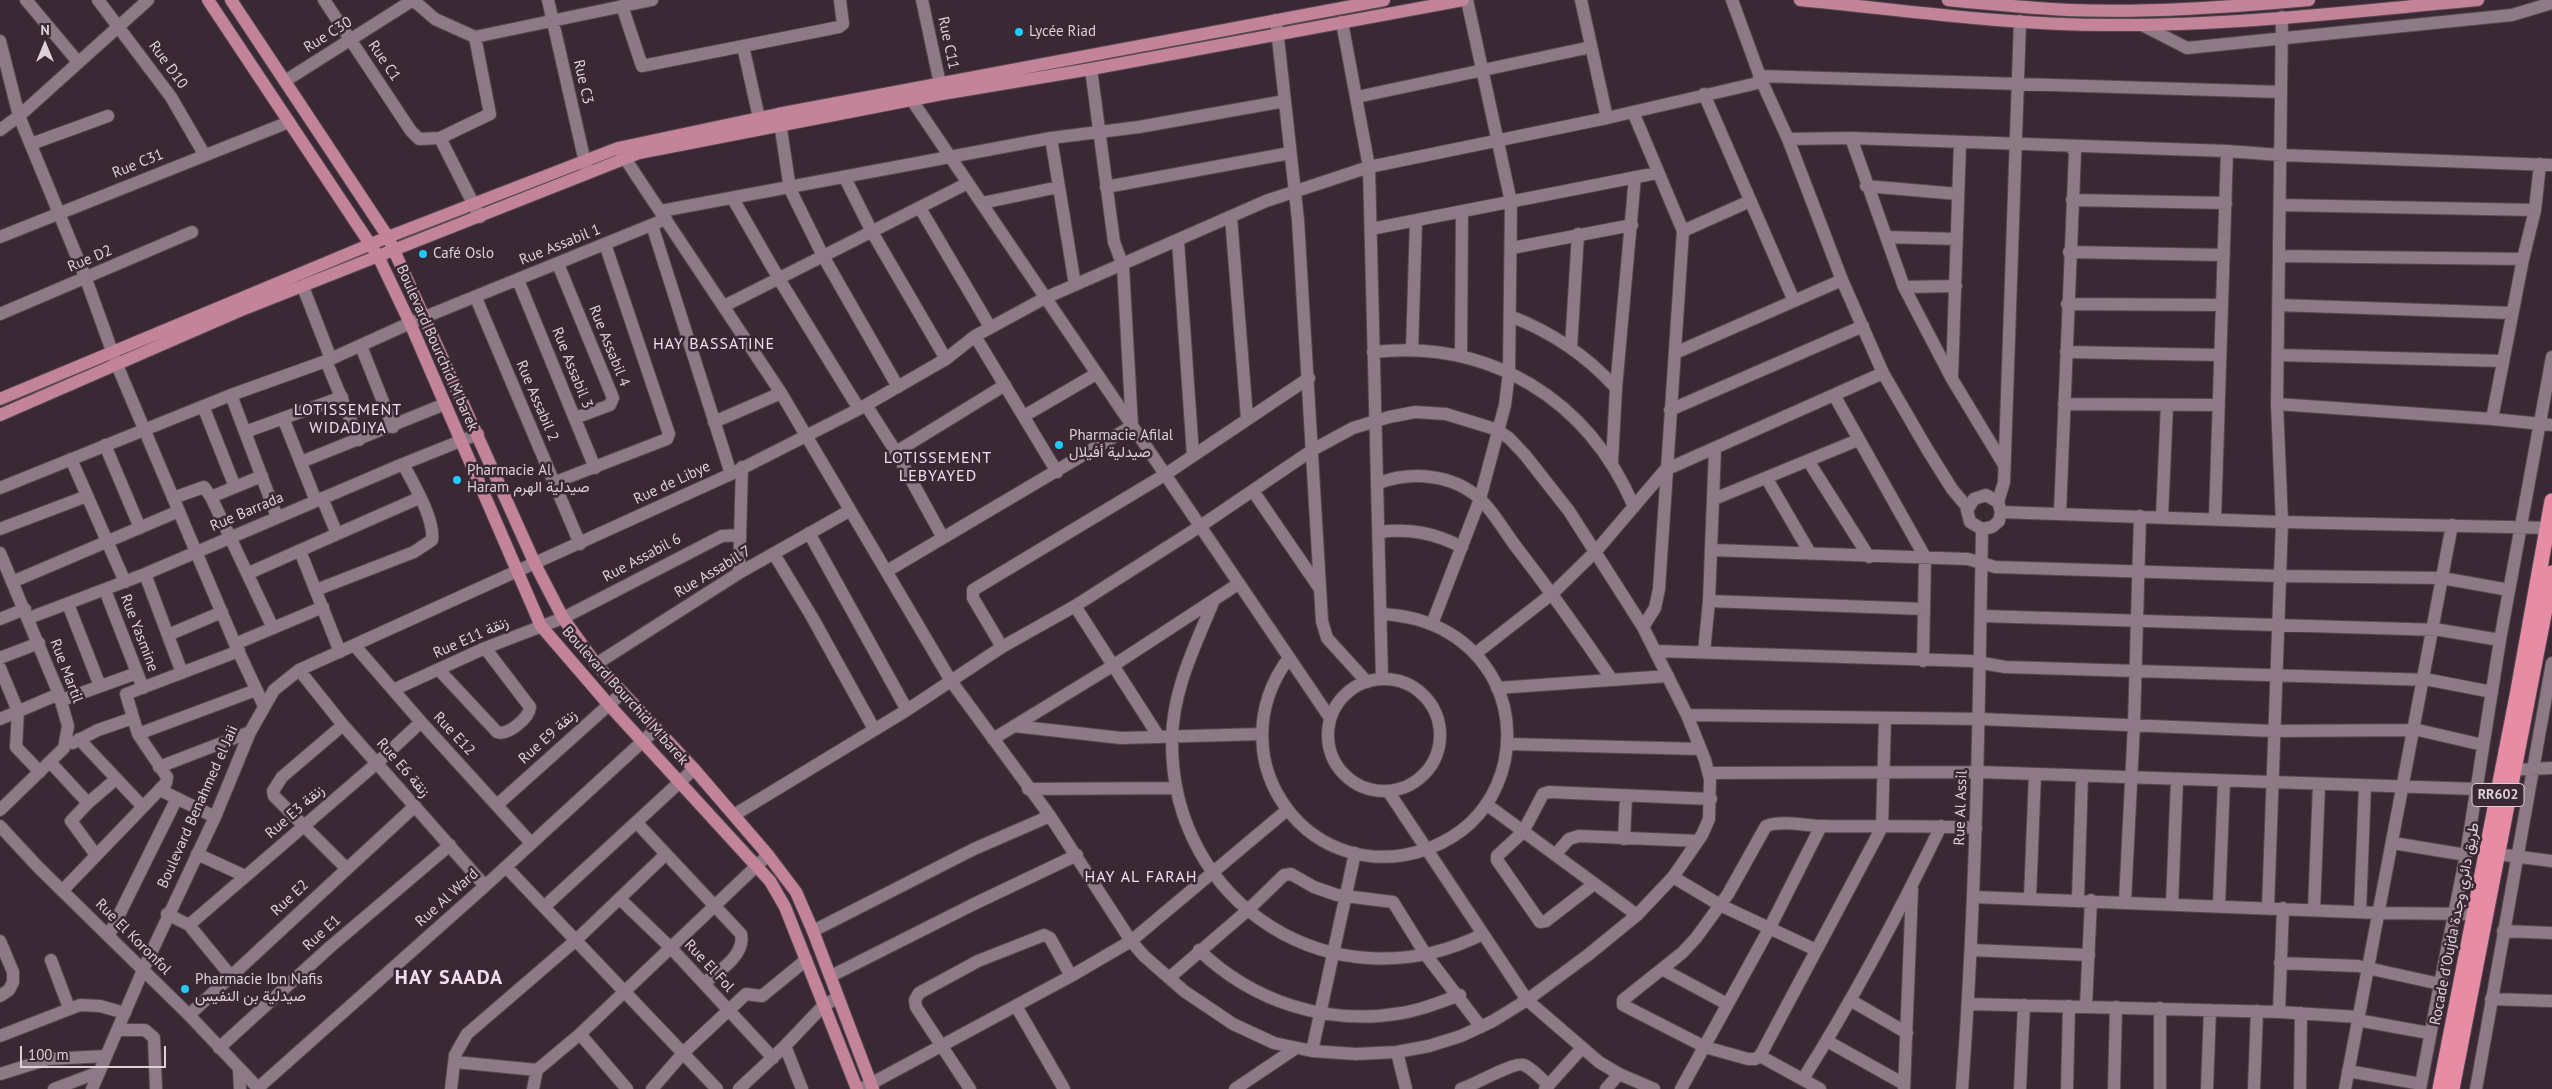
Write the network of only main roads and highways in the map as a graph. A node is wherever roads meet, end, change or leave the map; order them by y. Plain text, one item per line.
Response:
1 (208, 0) edge
2 (231, 0) edge
3 (1384, 0) edge
4 (1463, 0) edge
5 (1800, 0) edge
6 (1948, 0) edge
7 (2309, 0) edge
8 (2478, 0) edge
9 (941, 89) junction
10 (298, 100) junction
11 (285, 117) junction
12 (391, 243) junction
13 (374, 251) junction
14 (0, 399) edge
15 (0, 415) edge
16 (2552, 501) edge
17 (2549, 528) edge
18 (2552, 572) edge
19 (2550, 591) edge
20 (2526, 676) junction
21 (2492, 853) junction
22 (2477, 931) junction
23 (868, 1087) edge
24 (856, 1089) edge
25 (2440, 1089) edge
26 (2452, 1089) edge

1 - 11 main road, Boulevard Bourchid M'barek
2 - 10 main road, Boulevard Bourchid M'barek
3 - 9 main road
4 - 9 main road
5 - 8 main road
6 - 7 main road
9 - 12 main road
10 - 11 main road
10 - 12 main road, Boulevard Bourchid M'barek
11 - 13 main road, Boulevard Bourchid M'barek
12 - 13 main road
12 - 23 main road, Boulevard Bourchid M'barek
13 - 14 main road
13 - 15 main road
13 - 24 main road, Boulevard Bourchid M'barek
16 - 17 highway, Rocade d'Oujda طريق دائري وجدة / RR602
17 - 20 highway, Rocade d'Oujda طريق دائري وجدة / RR602
18 - 19 highway, Rocade d'Oujda طريق دائري وجدة / RR602
19 - 20 highway, Rocade d'Oujda طريق دائري وجدة / RR602
20 - 21 highway, Rocade d'Oujda طريق دائري وجدة / RR602
21 - 22 highway, Rocade d'Oujda طريق دائري وجدة / RR602
21 - 22 highway, Rocade d'Oujda طريق دائري وجدة / RR602
22 - 25 highway, Rocade d'Oujda طريق دائري وجدة / RR602
22 - 26 highway, Rocade d'Oujda طريق دائري وجدة / RR602

